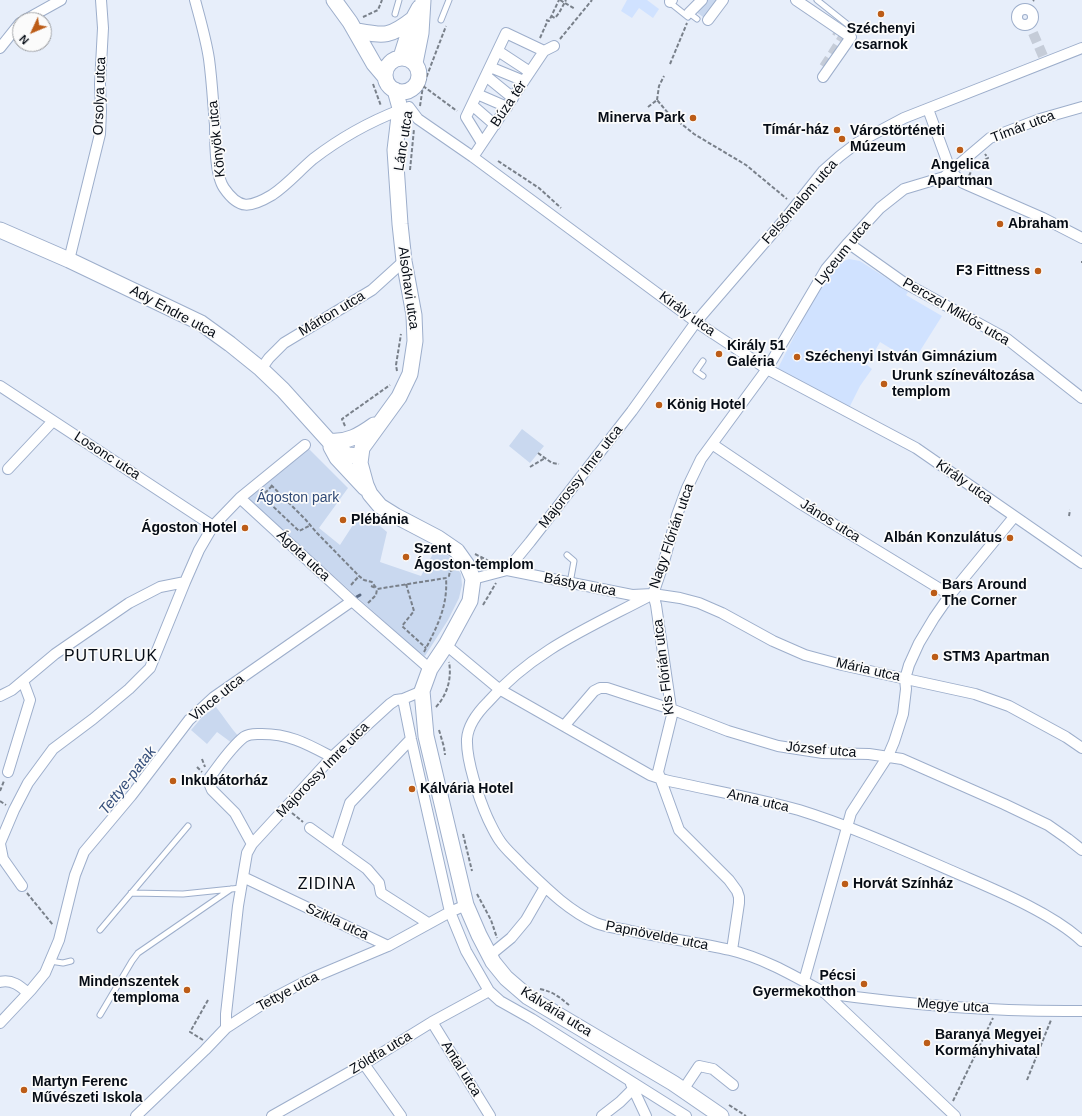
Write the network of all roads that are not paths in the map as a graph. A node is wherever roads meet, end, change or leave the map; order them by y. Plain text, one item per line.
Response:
1 (61, 0) edge
2 (101, 0) edge
3 (194, 0) edge
4 (334, 0) edge
5 (399, 0) edge
6 (423, 0) edge
7 (449, 0) edge
8 (702, 0) edge
9 (723, 0) edge
10 (796, 0) edge
11 (817, 0) edge
12 (669, 1) edge
13 (1032, 4) edge
14 (39, 12) edge
15 (395, 14) dead end
16 (691, 17) joint
17 (413, 19) junction
18 (441, 20) dead end
19 (708, 20) dead end
20 (357, 23) junction
21 (1031, 29) tunnel mouth
22 (12, 33) edge
23 (850, 36) junction
24 (0, 48) edge
25 (1082, 48) edge
26 (498, 51) junction
27 (402, 61) junction
28 (488, 72) junction
29 (824, 73) dead end
30 (385, 77) junction
31 (527, 77) junction
32 (417, 87) junction
33 (395, 90) junction
34 (477, 94) junction
35 (513, 98) junction
36 (472, 105) junction
37 (507, 107) junction
38 (1082, 107) edge
39 (928, 109) junction
40 (409, 112) junction
41 (495, 124) junction
42 (482, 143) junction
43 (473, 157) junction
44 (951, 172) junction
45 (398, 178) joint
46 (0, 230) edge
47 (1082, 238) edge
48 (848, 243) junction
49 (69, 260) junction
50 (404, 261) junction
51 (696, 322) junction
52 (703, 361) dead end
53 (261, 369) junction
54 (767, 369) junction
55 (703, 376) dead end
56 (0, 386) edge
57 (1082, 398) edge
58 (383, 419) junction
59 (53, 421) junction
60 (329, 441) junction
61 (305, 444) dead end
62 (712, 444) junction
63 (360, 456) junction
64 (8, 469) dead end
65 (370, 494) junction
66 (240, 498) junction
67 (1014, 517) junction
68 (213, 526) junction
69 (567, 555) dead end
70 (1081, 559) edge
71 (507, 570) junction
72 (473, 579) junction
73 (185, 582) junction
74 (570, 583) junction
75 (653, 594) junction
76 (950, 595) junction
77 (352, 601) junction
78 (449, 648) junction
79 (425, 664) junction
80 (905, 679) junction
81 (23, 681) junction
82 (499, 689) junction
83 (12, 690) junction
84 (422, 691) junction
85 (0, 696) edge
86 (403, 699) junction
87 (0, 704) edge
88 (671, 709) junction
89 (564, 726) junction
90 (411, 739) junction
91 (1082, 748) edge
92 (332, 756) junction
93 (888, 756) junction
94 (8, 772) dead end
95 (660, 778) junction
96 (188, 826) dead end
97 (847, 826) junction
98 (310, 828) road end
99 (0, 843) edge
100 (252, 844) junction
101 (336, 846) junction
102 (1082, 850) edge
103 (238, 885) junction
104 (22, 886) road end
105 (545, 887) junction
106 (130, 893) junction
107 (466, 905) junction
108 (450, 912) junction
109 (428, 924) junction
110 (100, 930) dead end
111 (1082, 941) edge
112 (388, 946) junction
113 (732, 950) junction
114 (495, 952) junction
115 (50, 961) junction
116 (71, 961) dead end
117 (804, 981) junction
118 (0, 982) edge
119 (489, 991) junction
120 (826, 993) junction
121 (28, 994) junction
122 (1082, 1012) edge
123 (100, 1015) dead end
124 (432, 1022) junction
125 (0, 1023) edge
126 (226, 1028) junction
127 (364, 1064) junction
128 (631, 1085) junction
129 (733, 1085) dead end
130 (683, 1090) junction
131 (286, 1113) edge
132 (136, 1116) edge
133 (272, 1116) edge
134 (401, 1116) edge
135 (490, 1116) edge
136 (602, 1116) edge
137 (646, 1116) edge
138 (686, 1116) edge
139 (721, 1116) edge
140 (955, 1116) edge

1 - 14 street
2 - 49 street, Orsolya utca
3 - 40 street, Könyök utca
4 - 20 street
5 - 15 lane
6 - 17 street, Lánc utca
6 - 27 street, Lánc utca
7 - 18 lane
8 - 16 street
9 - 19 street
10 - 23 street
11 - 23 lane
12 - 16 lane
13 - 21 street
17 - 20 street
17 - 27 street, Lánc utca
20 - 27 street
20 - 30 street
22 - 24 street
23 - 29 street
25 - 39 street, Felsőmalom utca
26 - 28 street
26 - 31 street
26 - 31 street, Búza tér
27 - 30 street, Lánc utca
27 - 32 street, Lánc utca
28 - 31 street
28 - 34 street
28 - 35 street
30 - 33 street, Lánc utca
31 - 35 street, Búza tér
32 - 33 street, Lánc utca
32 - 40 street, Lánc utca
33 - 40 street, Lánc utca
34 - 36 street
34 - 37 street
35 - 37 street, Búza tér
36 - 41 street
36 - 42 street
37 - 41 street, Búza tér
38 - 44 street, Tímár utca
39 - 44 street
39 - 51 street, Felsőmalom utca
40 - 43 street, Király utca
40 - 45 street, Lánc utca
41 - 42 street, Búza tér
42 - 43 street, Búza tér
43 - 51 street, Király utca
44 - 47 street
44 - 48 street, Lyceum utca
45 - 50 street, Alsóhavi utca
46 - 49 street, Ady Endre utca
48 - 54 street, Lyceum utca
48 - 57 street, Perczel Miklós utca
49 - 53 street, Ady Endre utca
50 - 53 street, Márton utca
50 - 58 street, Alsóhavi utca
51 - 54 street, Király utca
51 - 71 street, Majorossy Imre utca
52 - 55 lane
53 - 60 street, Ady Endre utca
54 - 62 street, Nagy Flórián utca
54 - 67 street, Király utca
56 - 59 street, Losonc utca
58 - 60 street
58 - 63 street, Alsóhavi utca
59 - 64 street
59 - 68 street, Losonc utca
60 - 63 street, Ady Endre utca
60 - 65 street
61 - 66 street
62 - 75 street, Nagy Flórián utca
62 - 76 street, János utca
63 - 65 street
65 - 72 street
66 - 68 street
66 - 77 street, Ágota utca
67 - 70 street, Király utca
67 - 76 street
68 - 73 street
69 - 74 lane
71 - 72 street
71 - 74 street, Bástya utca
72 - 78 street
73 - 81 street
73 - 99 street
74 - 75 street, Bástya utca
75 - 80 street, Mária utca
75 - 82 street, Nagy Flórián utca
75 - 88 street, Kis Flórián utca
76 - 80 street
77 - 79 street, Ágota utca
77 - 115 street, Vince utca
78 - 79 street
78 - 82 street, Anna utca
79 - 84 street
80 - 91 street, Mária utca
80 - 93 street
81 - 83 street
81 - 94 street
82 - 89 street, Anna utca
82 - 105 street, Papnövelde utca
83 - 85 street
83 - 87 street
84 - 86 street, Majorossy Imre utca
84 - 107 street, Kálvária utca
86 - 90 street, Kálvária utca
86 - 92 street, Majorossy Imre utca
88 - 89 street, József utca
88 - 93 street, József utca
88 - 95 street, Kis Flórián utca
89 - 95 street, Anna utca
90 - 101 street
90 - 108 street, Kálvária utca
92 - 100 street, Majorossy Imre utca
92 - 100 street
93 - 97 street
93 - 102 street, József utca
95 - 97 street, Anna utca
95 - 113 street, Kis Flórián utca
96 - 106 lane
97 - 111 street, Anna utca
97 - 117 street
98 - 101 street
99 - 104 street
100 - 103 street, Majorossy Imre utca
101 - 109 street
103 - 106 lane
103 - 112 street, Szikla utca
103 - 123 lane
103 - 126 street, Majorossy Imre utca
105 - 113 street, Papnövelde utca
105 - 114 street
106 - 110 lane
107 - 108 street, Tettye utca
107 - 114 street, Kálvária utca
108 - 109 street, Tettye utca
108 - 119 street, Kálvária utca
109 - 112 street, Tettye utca
112 - 126 street, Tettye utca
113 - 117 street, Papnövelde utca
114 - 130 street, Kálvária utca
115 - 116 lane
115 - 121 street, Vince utca
117 - 120 street, Papnövelde utca
118 - 121 street
119 - 124 street, Zöldfa utca
119 - 128 street, Kálvária utca
120 - 122 street, Megye utca
120 - 140 street, Papnövelde utca
121 - 125 street, Vince utca
124 - 127 street, Zöldfa utca
124 - 135 street, Antal utca
126 - 132 street, Tettye utca
127 - 131 street, Zöldfa utca
127 - 134 street
128 - 136 street
128 - 137 street
128 - 138 street, Kálvária utca
129 - 130 street
130 - 139 street, Kálvária utca
131 - 133 street, Zöldfa utca

